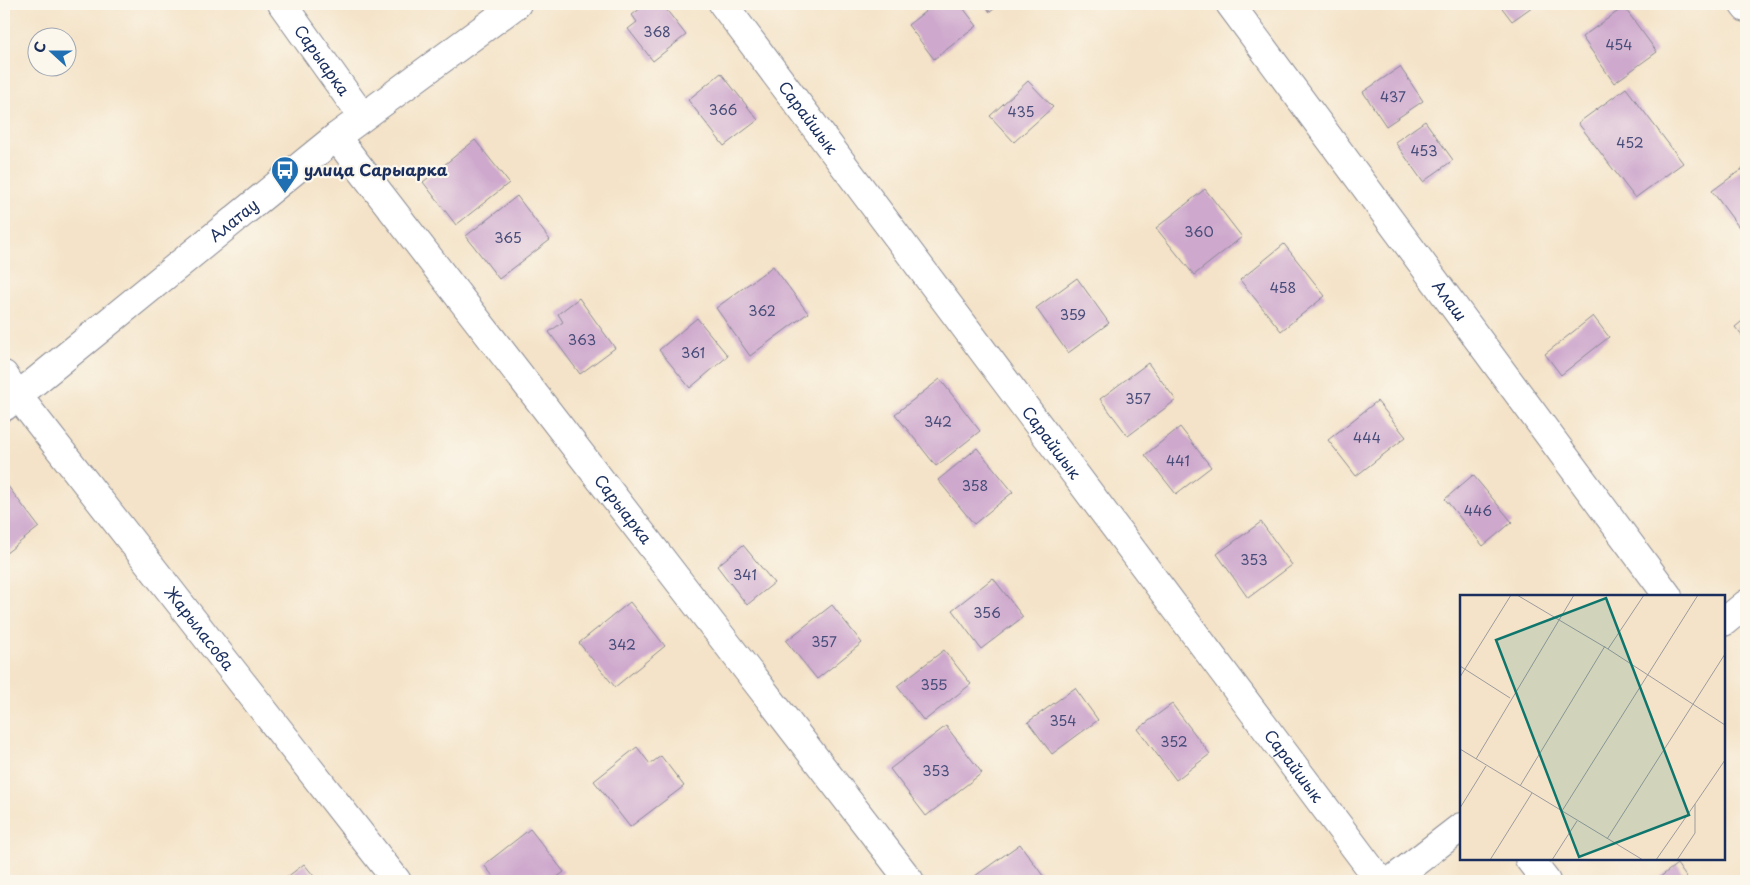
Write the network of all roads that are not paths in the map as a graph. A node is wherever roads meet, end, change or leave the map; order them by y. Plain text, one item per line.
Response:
1 (282, 4) edge
2 (517, 4) edge
3 (724, 4) edge
4 (1230, 4) edge
5 (1743, 4) edge
6 (1746, 8) edge
7 (362, 116) junction
8 (336, 137) junction
9 (9, 393) edge
10 (1667, 595) edge
11 (1746, 604) edge
12 (1725, 621) edge
13 (1460, 828) edge
14 (1530, 860) edge
15 (397, 881) edge
16 (910, 881) edge
17 (1380, 881) edge
18 (1391, 881) edge
19 (1546, 881) edge

1 - 7 street, Сарыарка
2 - 7 street, Алатау
3 - 17 street, Сарайшык
4 - 10 street, Алаш
5 - 6 street
7 - 8 street, Алатау
8 - 9 street, Алатау
8 - 16 street, Сарыарка
9 - 15 street, Жарыласова
11 - 12 street
13 - 18 street
14 - 19 street

